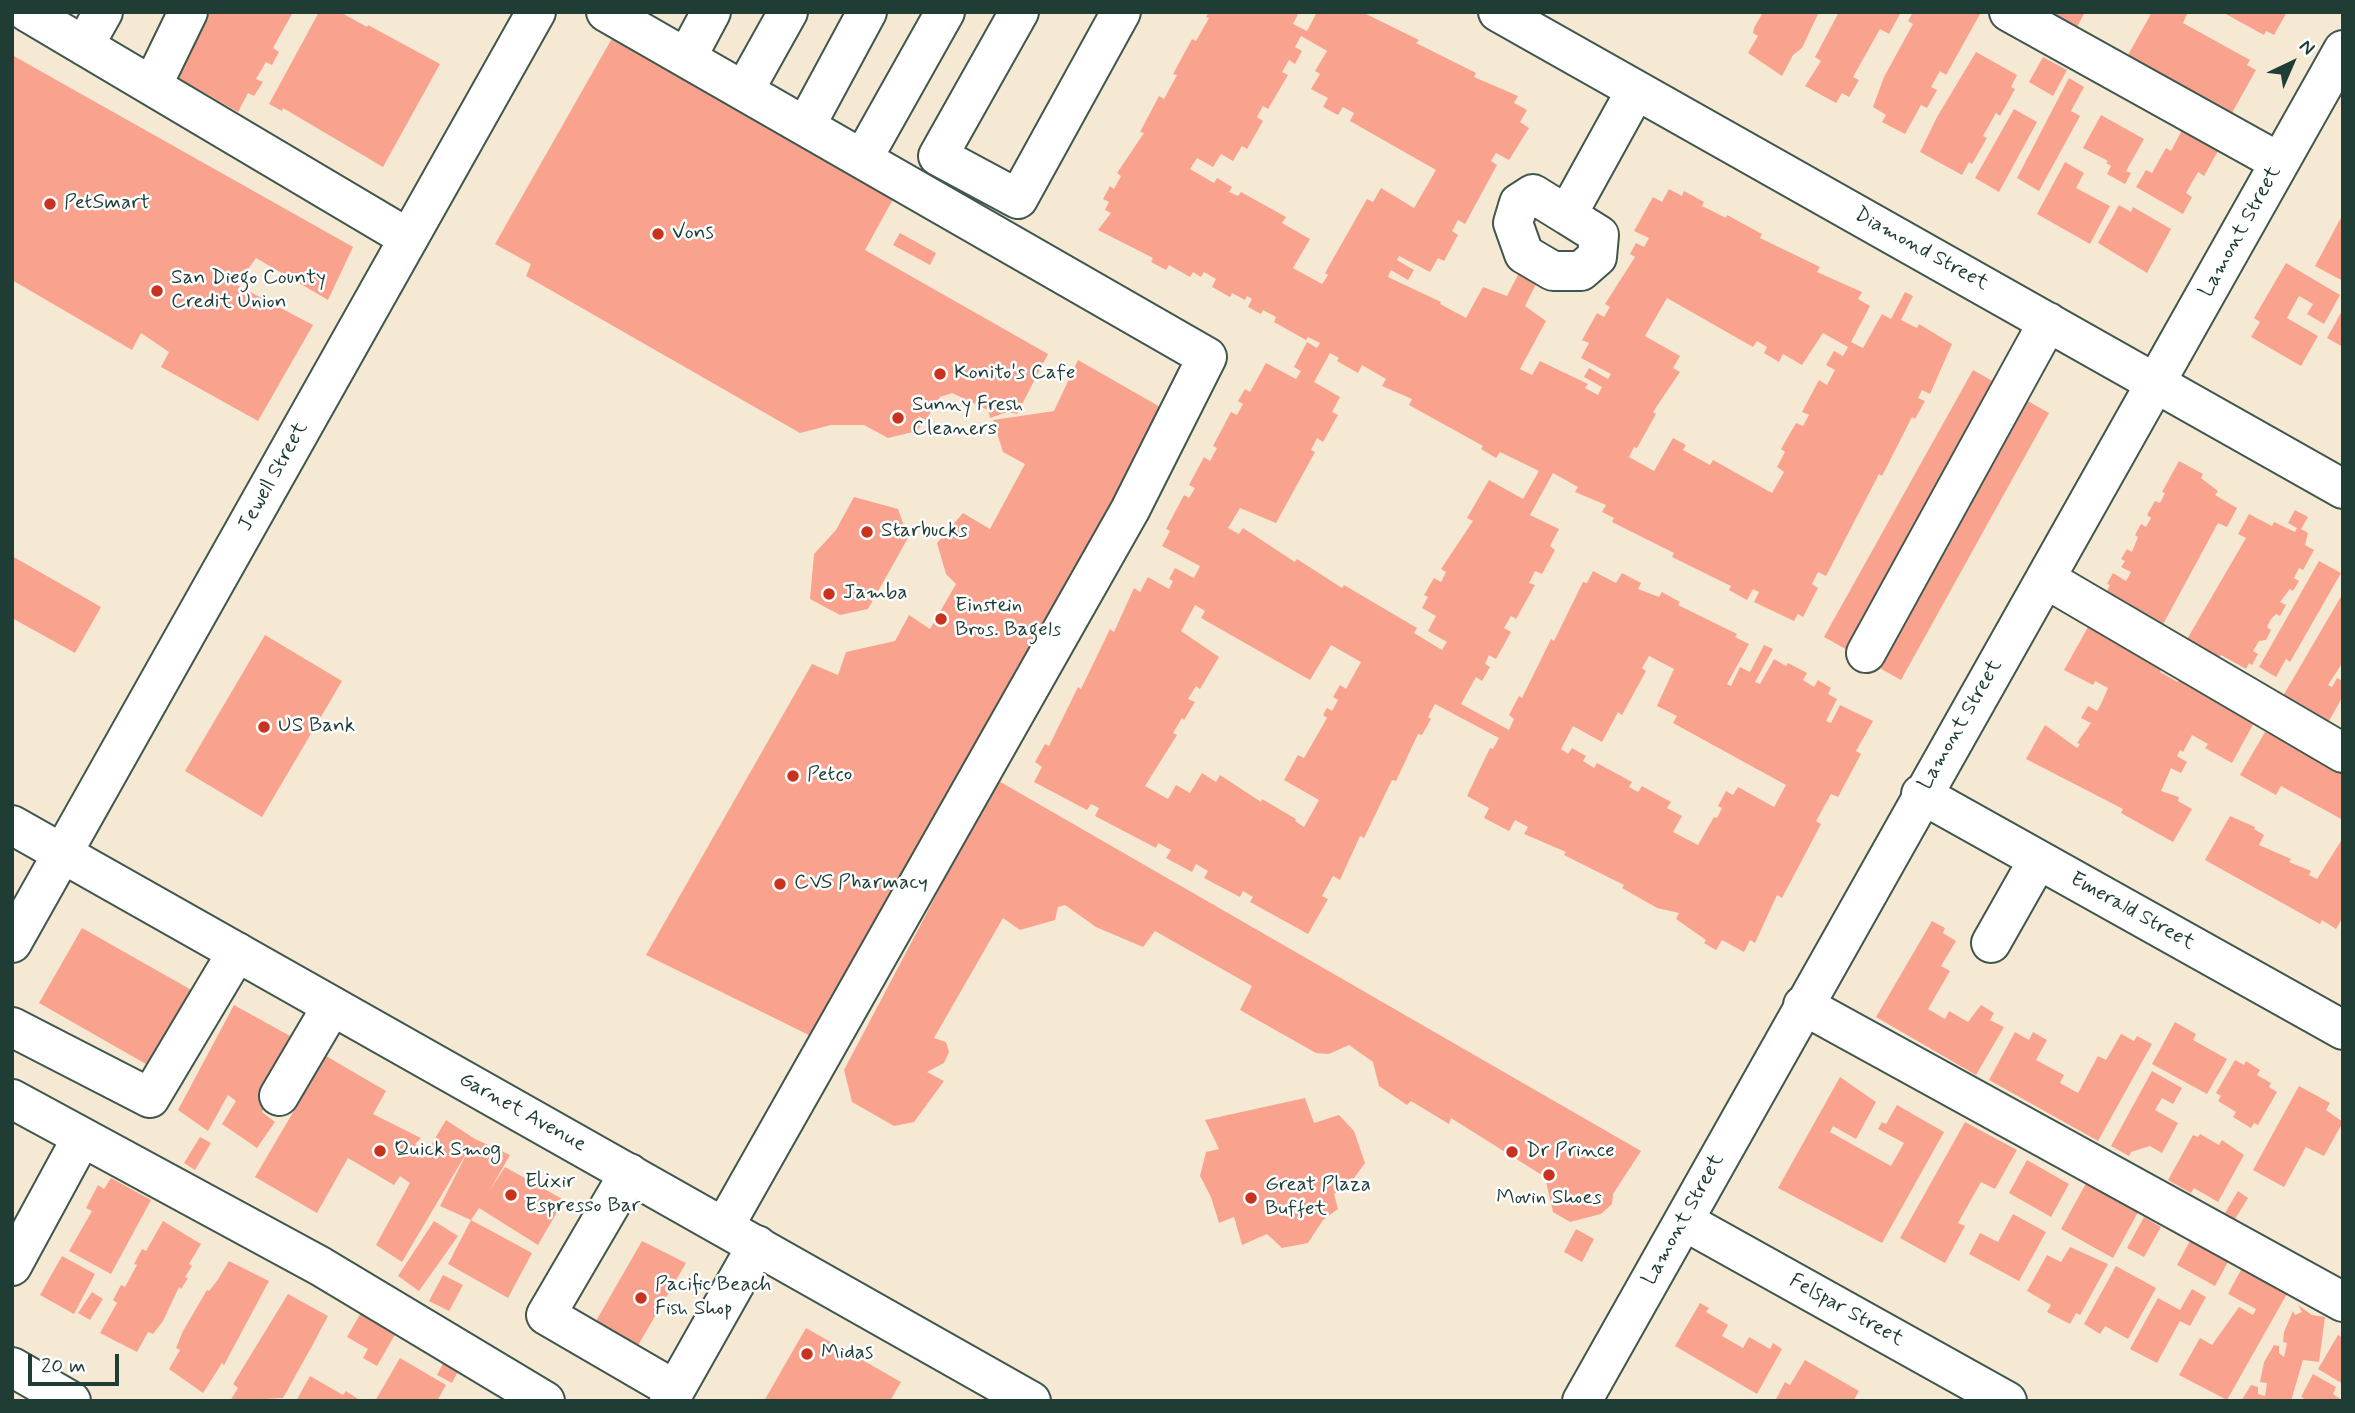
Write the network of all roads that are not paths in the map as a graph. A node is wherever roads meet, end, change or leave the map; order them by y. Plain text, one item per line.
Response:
1 (27, 12) edge
2 (103, 12) edge
3 (188, 12) edge
4 (535, 12) edge
5 (711, 12) edge
6 (788, 12) edge
7 (867, 12) edge
8 (945, 12) edge
9 (1019, 12) edge
10 (1498, 12) edge
11 (2009, 12) edge
12 (1115, 14) edge
13 (621, 16) edge
14 (84, 46) junction
15 (687, 57) junction
16 (2339, 64) edge
17 (152, 86) junction
18 (745, 89) junction
19 (1636, 90) junction
20 (806, 125) junction
21 (863, 158) junction
22 (2279, 162) junction
23 (1567, 215) dead end
24 (408, 237) junction
25 (2048, 322) junction
26 (2157, 384) junction
27 (2343, 488) edge
28 (2046, 579) junction
29 (1866, 653) dead end
30 (2343, 753) edge
31 (1921, 794) junction
32 (12, 825) edge
33 (63, 854) junction
34 (2038, 860) junction
35 (12, 943) edge
36 (1991, 943) dead end
37 (237, 952) junction
38 (1803, 1004) junction
39 (332, 1006) junction
40 (12, 1027) edge
41 (2343, 1030) edge
42 (279, 1096) dead end
43 (12, 1099) edge
44 (82, 1136) junction
45 (629, 1173) junction
46 (1684, 1221) junction
47 (741, 1236) junction
48 (12, 1266) edge
49 (2343, 1302) edge
50 (12, 1367) edge
51 (672, 1395) edge
52 (67, 1400) edge
53 (545, 1401) edge
54 (1031, 1401) edge
55 (1582, 1401) edge
56 (2007, 1401) edge

1 - 14 street
2 - 14 street
3 - 17 street
4 - 24 street, Jewell Street
5 - 15 street
6 - 18 street
7 - 20 street
8 - 21 street
9 - 12 street
10 - 19 street, Diamond Street
11 - 22 street
13 - 15 street
14 - 17 street
15 - 18 street
16 - 22 street, Lamont Street
17 - 24 street
18 - 20 street
19 - 23 street
19 - 25 street, Diamond Street
20 - 21 street
21 - 47 street
22 - 26 street, Lamont Street
24 - 33 street, Jewell Street
25 - 26 street, Diamond Street
25 - 29 street
26 - 27 street, Diamond Street
26 - 28 street, Lamont Street
28 - 30 street
28 - 31 street, Lamont Street
31 - 34 street, Emerald Street
31 - 38 street, Lamont Street
32 - 33 street, Garnet Avenue
33 - 35 street, Jewell Street
33 - 37 street, Garnet Avenue
34 - 36 street
34 - 41 street, Emerald Street
37 - 39 street, Garnet Avenue
37 - 40 street
38 - 46 street, Lamont Street
38 - 49 street
39 - 42 street
39 - 45 street, Garnet Avenue
43 - 44 street
44 - 48 street
44 - 53 street
45 - 47 street, Garnet Avenue
45 - 51 street
46 - 55 street, Lamont Street
46 - 56 street, Felspar Street
47 - 51 street
47 - 54 street, Garnet Avenue
50 - 52 street

